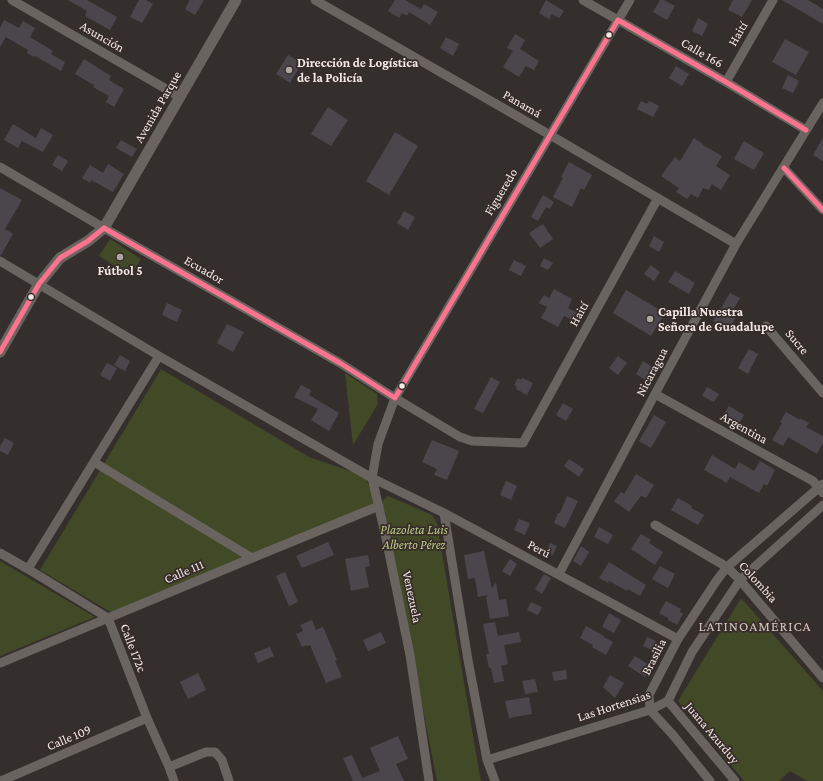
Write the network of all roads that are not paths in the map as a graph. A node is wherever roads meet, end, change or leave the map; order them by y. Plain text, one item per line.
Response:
1 (12, 0) edge
2 (236, 0) edge
3 (315, 0) edge
4 (583, 0) edge
5 (630, 0) edge
6 (773, 0) edge
7 (618, 20) junction
8 (726, 82) junction
9 (180, 97) junction
10 (823, 103) edge
11 (806, 130) junction
12 (550, 135) junction
13 (0, 167) edge
14 (784, 168) junction
15 (658, 198) junction
16 (823, 210) edge
17 (104, 228) junction
18 (736, 244) junction
19 (0, 261) edge
20 (40, 284) junction
21 (766, 326) dead end
22 (0, 352) edge
23 (159, 356) junction
24 (823, 393) edge
25 (655, 394) junction
26 (395, 398) junction
27 (523, 443) joint
28 (94, 462) junction
29 (372, 478) junction
30 (822, 488) edge
31 (823, 505) edge
32 (379, 506) junction
33 (444, 513) junction
34 (655, 525) dead end
35 (0, 553) edge
36 (252, 558) junction
37 (727, 567) junction
38 (28, 569) junction
39 (560, 574) junction
40 (740, 580) junction
41 (108, 618) junction
42 (678, 639) junction
43 (0, 663) edge
44 (823, 678) edge
45 (668, 701) junction
46 (650, 710) junction
47 (147, 718) junction
48 (487, 760) junction
49 (169, 767) junction
50 (1, 781) edge
51 (174, 781) edge
52 (229, 781) edge
53 (430, 781) edge
54 (495, 781) edge
55 (710, 781) edge
56 (735, 781) edge

1 - 9 street, Asunción
2 - 9 street, Avenida Parque
3 - 12 street, Panamá
4 - 7 street, Calle 166
5 - 7 street, Figueredo
6 - 8 street, Haití
7 - 8 street, Calle 166
7 - 12 street, Figueredo
8 - 11 street, Calle 166
9 - 17 street, Avenida Parque
10 - 11 street, Nicaragua
11 - 14 street, Nicaragua
12 - 15 street, Panamá
12 - 26 street, Figueredo
13 - 17 street, Ecuador
14 - 16 street
14 - 18 street, Nicaragua
15 - 18 street, Panamá
15 - 27 street, Haití
17 - 20 street
17 - 26 street, Ecuador
18 - 25 street, Nicaragua
19 - 20 street, Perú
20 - 22 street
20 - 23 street, Perú
21 - 24 street, Sucre
23 - 28 street
23 - 29 street, Perú
25 - 30 street, Argentina
25 - 39 street, Nicaragua
26 - 27 street, Ecuador
26 - 29 street, Venezuela
28 - 36 street
28 - 38 street
29 - 32 street, Venezuela
29 - 33 street, Perú
30 - 37 street
31 - 40 street, Las Hortensias
32 - 36 street, Calle 111
32 - 53 street, Venezuela
33 - 39 street, Perú
33 - 48 street
34 - 37 street, Colombia
35 - 38 street, Calle 172c
36 - 41 street, Calle 111
37 - 40 street, Colombia
37 - 42 street
38 - 41 street, Calle 172c
39 - 42 street, Perú
40 - 44 street, Colombia
40 - 45 street, Las Hortensias
41 - 43 street, Calle 111
41 - 47 street, Calle 172c
42 - 46 street, Brasilia
45 - 46 street, Las Hortensias
45 - 56 street, Juana Azurduy
46 - 48 street, Las Hortensias
46 - 55 street
47 - 49 street, Calle 172c
47 - 50 street, Calle 109
48 - 54 street
49 - 51 street, Calle 172c
49 - 52 street

